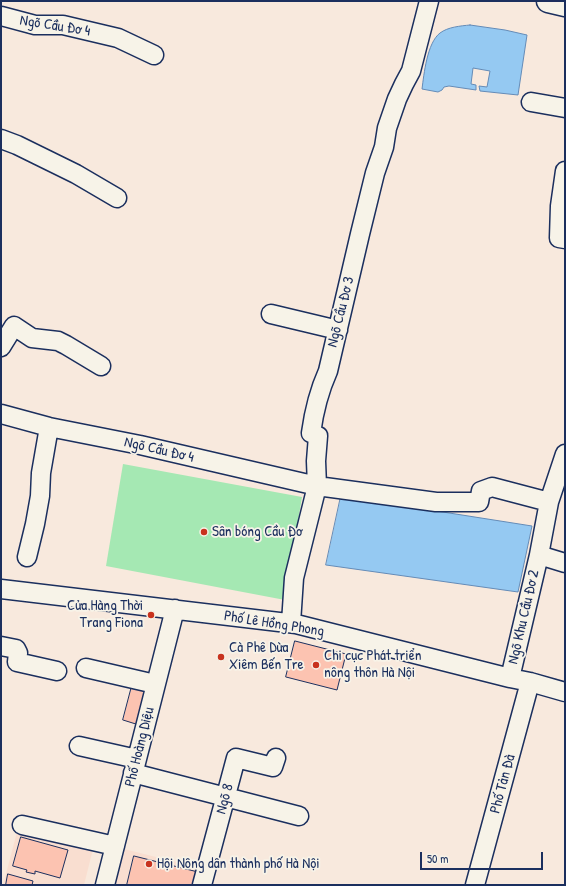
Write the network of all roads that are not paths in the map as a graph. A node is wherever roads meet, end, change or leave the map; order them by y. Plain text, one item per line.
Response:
1 (429, 1) edge
2 (548, 1) edge
3 (565, 5) edge
4 (1, 16) edge
5 (154, 55) dead end
6 (531, 102) dead end
7 (565, 108) edge
8 (1, 139) edge
9 (565, 171) edge
10 (117, 198) dead end
11 (565, 240) edge
12 (271, 314) dead end
13 (338, 330) junction
14 (1, 346) edge
15 (101, 366) dead end
16 (1, 414) edge
17 (49, 426) junction
18 (565, 455) edge
19 (318, 486) junction
20 (549, 502) junction
21 (538, 555) junction
22 (27, 557) dead end
23 (565, 563) edge
24 (1, 589) edge
25 (175, 610) junction
26 (291, 623) junction
27 (1, 646) edge
28 (86, 668) dead end
29 (57, 671) dead end
30 (510, 678) junction
31 (530, 682) junction
32 (155, 684) junction
33 (565, 692) edge
34 (79, 746) dead end
35 (276, 758) dead end
36 (135, 766) junction
37 (226, 796) junction
38 (299, 816) dead end
39 (22, 825) dead end
40 (115, 846) junction
41 (105, 885) edge
42 (202, 885) edge
43 (475, 885) edge

1 - 13 street, Ngõ Cầu Đơ 3
2 - 3 highway
4 - 5 street, Ngõ Cầu Đơ 4
6 - 7 street
8 - 10 street
9 - 11 street
12 - 13 street
13 - 19 street, Ngõ Cầu Đơ 3
14 - 15 street
16 - 17 street, Ngõ Cầu Đơ 4
17 - 19 street, Ngõ Cầu Đơ 4
17 - 22 street
18 - 20 street, Ngõ Khu Cầu Đơ 2
19 - 20 street, Ngõ Cầu Đơ 4
19 - 26 street, Ngõ Cầu Đơ 3
20 - 21 street, Ngõ Khu Cầu Đơ 2
21 - 23 street, Ngõ Khu Cầu Đơ 2
21 - 30 street, Ngõ Khu Cầu Đơ 2
24 - 25 street, Phố Lê Hồng Phong
25 - 26 street, Phố Lê Hồng Phong
25 - 32 street, Phố Hoàng Diệu
26 - 30 street, Phố Lê Hồng Phong
27 - 29 street
28 - 32 street
30 - 31 street, Phố Lê Hồng Phong
31 - 33 street, Phố Lê Hồng Phong
31 - 43 street, Phố Tản Đà
32 - 36 street, Phố Hoàng Diệu
34 - 36 street
35 - 37 street, Ngõ 8
36 - 37 street
36 - 40 street, Phố Hoàng Diệu
37 - 38 street
37 - 42 street, Ngõ 8
39 - 40 street
40 - 41 street, Phố Hoàng Diệu

